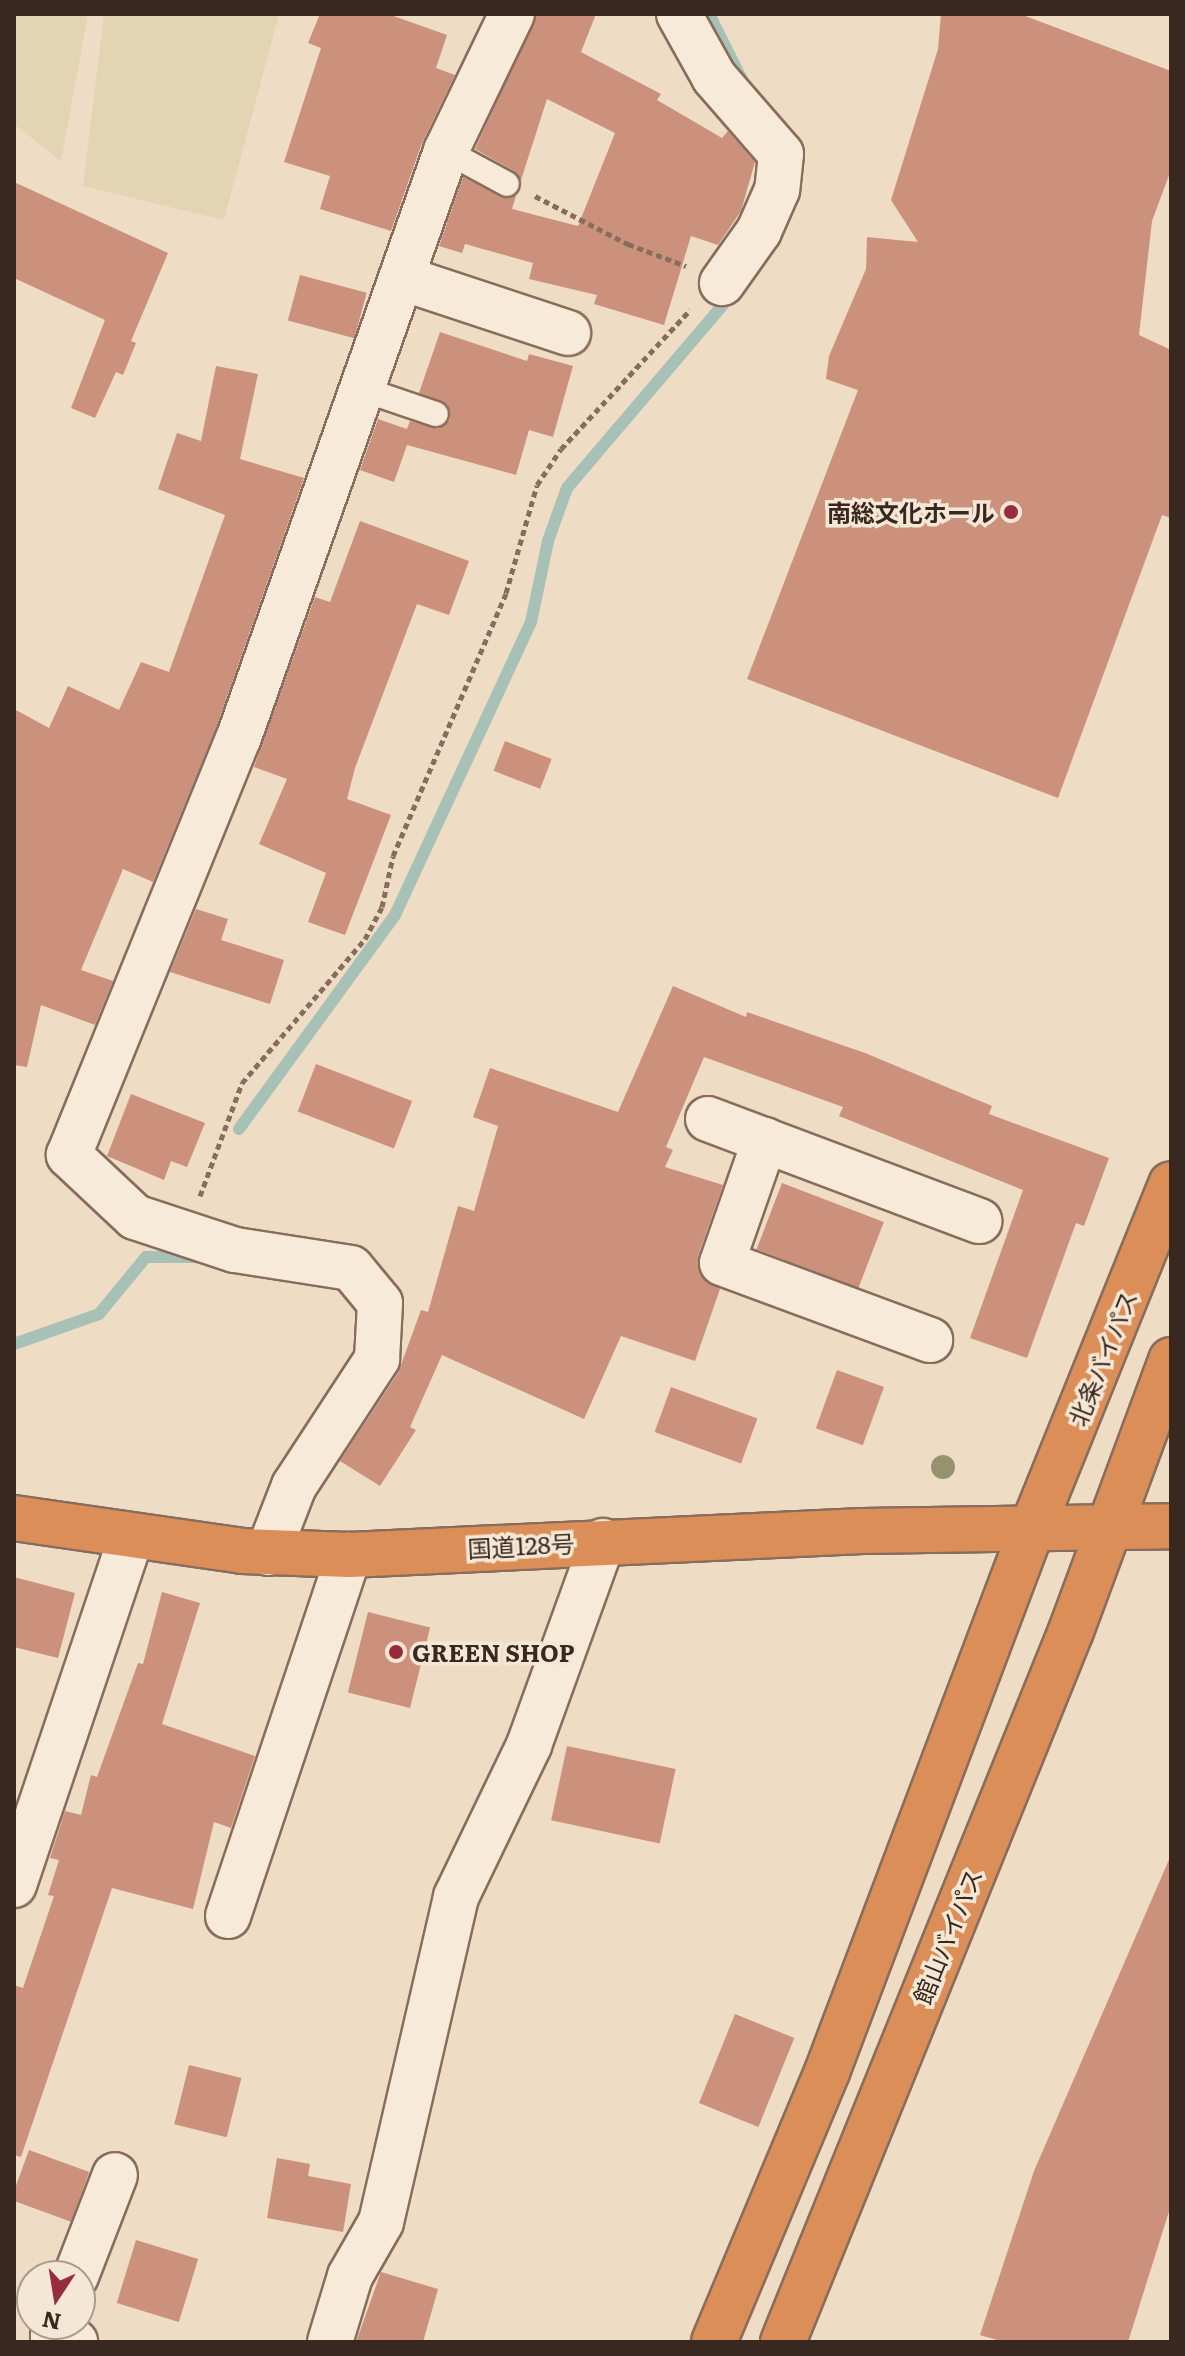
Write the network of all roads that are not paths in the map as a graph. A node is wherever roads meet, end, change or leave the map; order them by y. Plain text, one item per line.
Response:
1 (512, 14) edge
2 (679, 14) edge
3 (446, 151) junction
4 (507, 184) road end
5 (402, 278) junction
6 (722, 283) road end
7 (568, 333) dead end
8 (359, 388) junction
9 (436, 414) dead end
10 (708, 1119) dead end
11 (765, 1140) junction
12 (1171, 1184) edge
13 (979, 1221) dead end
14 (930, 1340) dead end
15 (1171, 1360) edge
16 (14, 1518) edge
17 (1171, 1526) edge
18 (1109, 1529) junction
19 (1031, 1531) junction
20 (131, 1538) junction
21 (603, 1541) junction
22 (268, 1553) junction
23 (349, 1555) junction
24 (14, 1885) edge
25 (228, 1916) dead end
26 (115, 2175) dead end
27 (82, 2260) edge
28 (330, 2342) edge
29 (714, 2342) edge
30 (783, 2342) edge

1 - 3 street
2 - 6 street
3 - 4 lane
3 - 5 street
5 - 7 street
5 - 8 street
8 - 9 lane
8 - 22 street
10 - 11 street
11 - 13 street
11 - 14 street
12 - 19 highway, 北条バイパス
15 - 18 highway
16 - 20 highway, 国道128号
17 - 18 highway
18 - 19 highway, 国道128号
18 - 30 highway, 館山バイパス
19 - 21 highway, 国道128号
19 - 29 highway
20 - 22 highway, 国道128号
20 - 24 street
21 - 23 highway, 国道128号
21 - 28 street
22 - 23 highway, 国道128号
23 - 25 street
26 - 27 street

